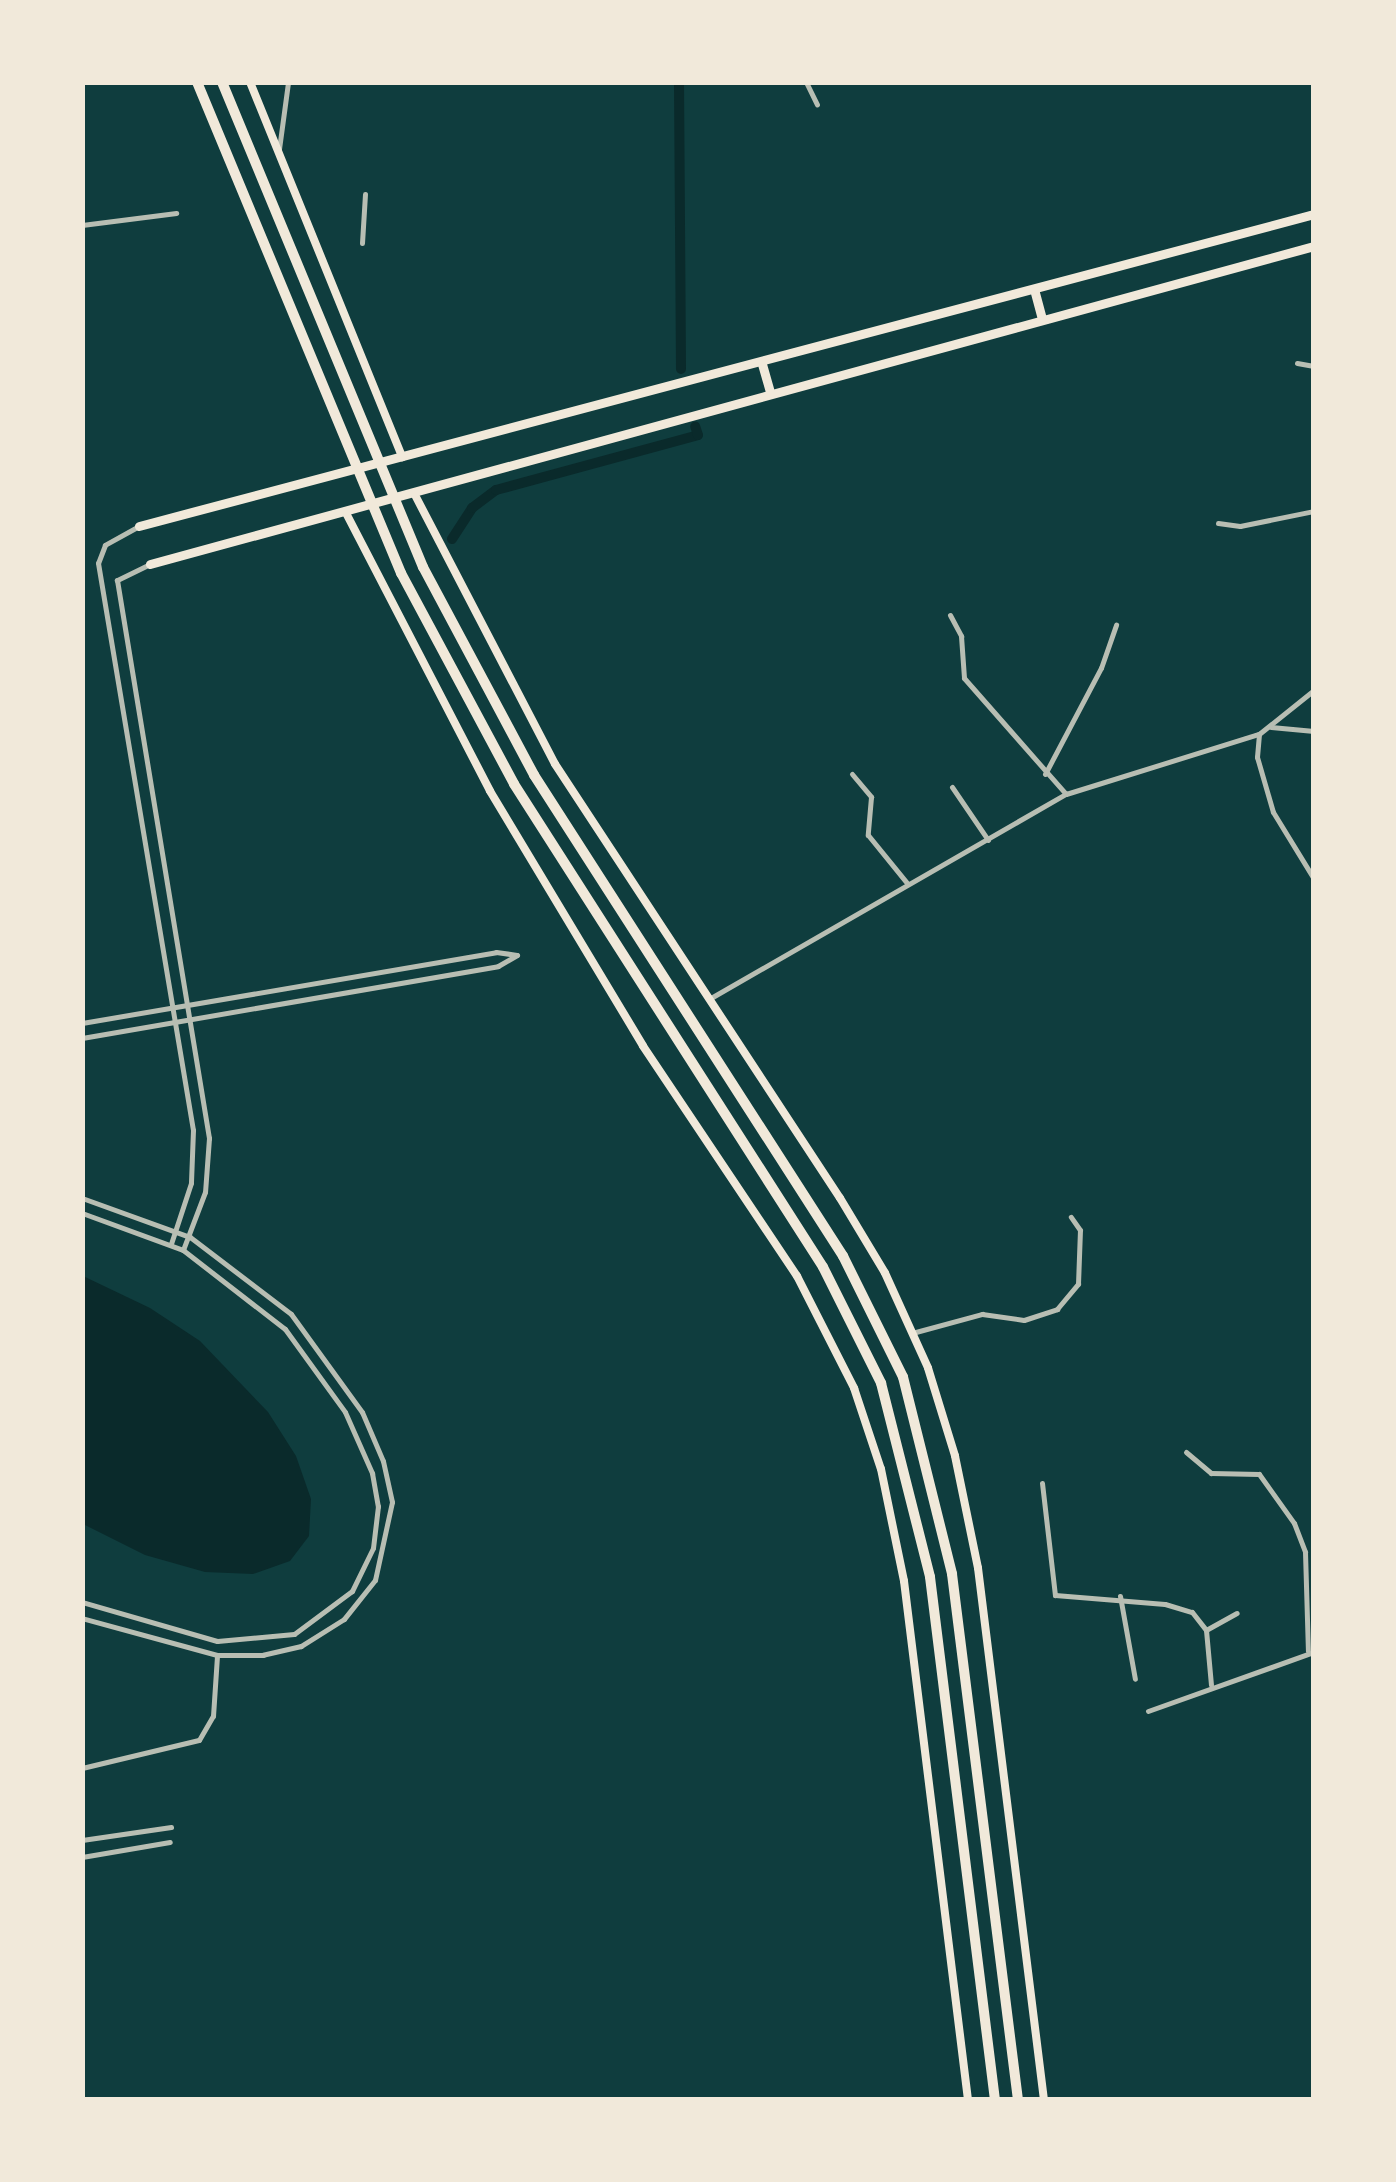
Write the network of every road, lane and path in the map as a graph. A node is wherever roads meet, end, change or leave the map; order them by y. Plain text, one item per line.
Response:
1 (198, 82) edge
2 (222, 82) edge
3 (250, 82) edge
4 (288, 82) edge
5 (806, 82) edge
6 (816, 104) dead end
7 (278, 153) junction
8 (365, 194) dead end
9 (176, 213) dead end
10 (1314, 214) edge
11 (82, 225) edge
12 (362, 242) dead end
13 (1314, 246) edge
14 (1034, 289) junction
15 (1042, 318) junction
16 (1297, 363) dead end
17 (762, 364) junction
18 (1314, 366) edge
19 (770, 392) junction
20 (402, 457) junction
21 (415, 495) junction
22 (1314, 511) edge
23 (346, 513) junction
24 (1218, 522) dead end
25 (138, 526) joint
26 (150, 564) joint
27 (950, 615) dead end
28 (1116, 625) dead end
29 (1314, 690) edge
30 (1268, 727) junction
31 (1314, 731) edge
32 (1259, 734) junction
33 (852, 774) dead end
34 (1045, 774) junction
35 (952, 787) dead end
36 (1066, 794) junction
37 (988, 840) junction
38 (1314, 878) edge
39 (907, 883) junction
40 (709, 1000) junction
41 (187, 1004) junction
42 (173, 1006) junction
43 (190, 1018) junction
44 (176, 1021) junction
45 (82, 1023) edge
46 (82, 1038) edge
47 (82, 1198) edge
48 (82, 1213) edge
49 (1071, 1217) dead end
50 (177, 1230) junction
51 (190, 1237) junction
52 (170, 1244) junction
53 (183, 1250) junction
54 (912, 1332) junction
55 (337, 1371) junction
56 (325, 1379) junction
57 (1186, 1452) dead end
58 (1042, 1483) dead end
59 (1120, 1596) junction
60 (347, 1597) junction
61 (82, 1602) edge
62 (357, 1606) junction
63 (1238, 1613) dead end
64 (82, 1618) edge
65 (1206, 1630) junction
66 (1310, 1652) edge
67 (218, 1655) junction
68 (1135, 1679) dead end
69 (1211, 1685) junction
70 (1148, 1711) dead end
71 (82, 1768) edge
72 (171, 1827) dead end
73 (82, 1840) edge
74 (170, 1842) dead end
75 (82, 1856) edge
76 (968, 2100) edge
77 (995, 2100) edge
78 (1018, 2100) edge
79 (1044, 2100) edge

1 - 77 highway
2 - 78 highway
3 - 7 main road
4 - 7 street
5 - 6 street
7 - 20 main road
8 - 12 street
9 - 11 street
10 - 14 main road
13 - 15 main road
14 - 15 main road
14 - 17 main road
15 - 19 main road
16 - 18 street
17 - 19 main road
17 - 20 main road
19 - 21 main road
20 - 25 main road
21 - 23 main road
21 - 40 main road
22 - 24 street
23 - 26 main road
23 - 76 main road
25 - 42 street
26 - 41 street
27 - 34 street
28 - 34 street
29 - 30 street
30 - 31 street
30 - 32 street
32 - 36 street
32 - 38 street
33 - 39 street
34 - 36 street
35 - 37 street
36 - 37 street
37 - 39 street
39 - 40 street
40 - 54 main road
41 - 42 street
41 - 43 street
41 - 43 street
42 - 44 street
42 - 45 street
43 - 44 street
43 - 51 street
44 - 46 street
44 - 50 street
47 - 50 street
48 - 52 street
49 - 54 street
50 - 51 street
50 - 52 street
51 - 53 street
51 - 55 street
52 - 53 street
53 - 56 street
54 - 79 main road
55 - 56 street
55 - 62 street
56 - 60 street
57 - 66 street
58 - 59 street
59 - 65 street
59 - 68 street
60 - 61 street
60 - 62 street
62 - 67 street
63 - 65 street
64 - 67 street
65 - 69 street
66 - 69 street
67 - 71 street
69 - 70 street
72 - 73 street
74 - 75 street

